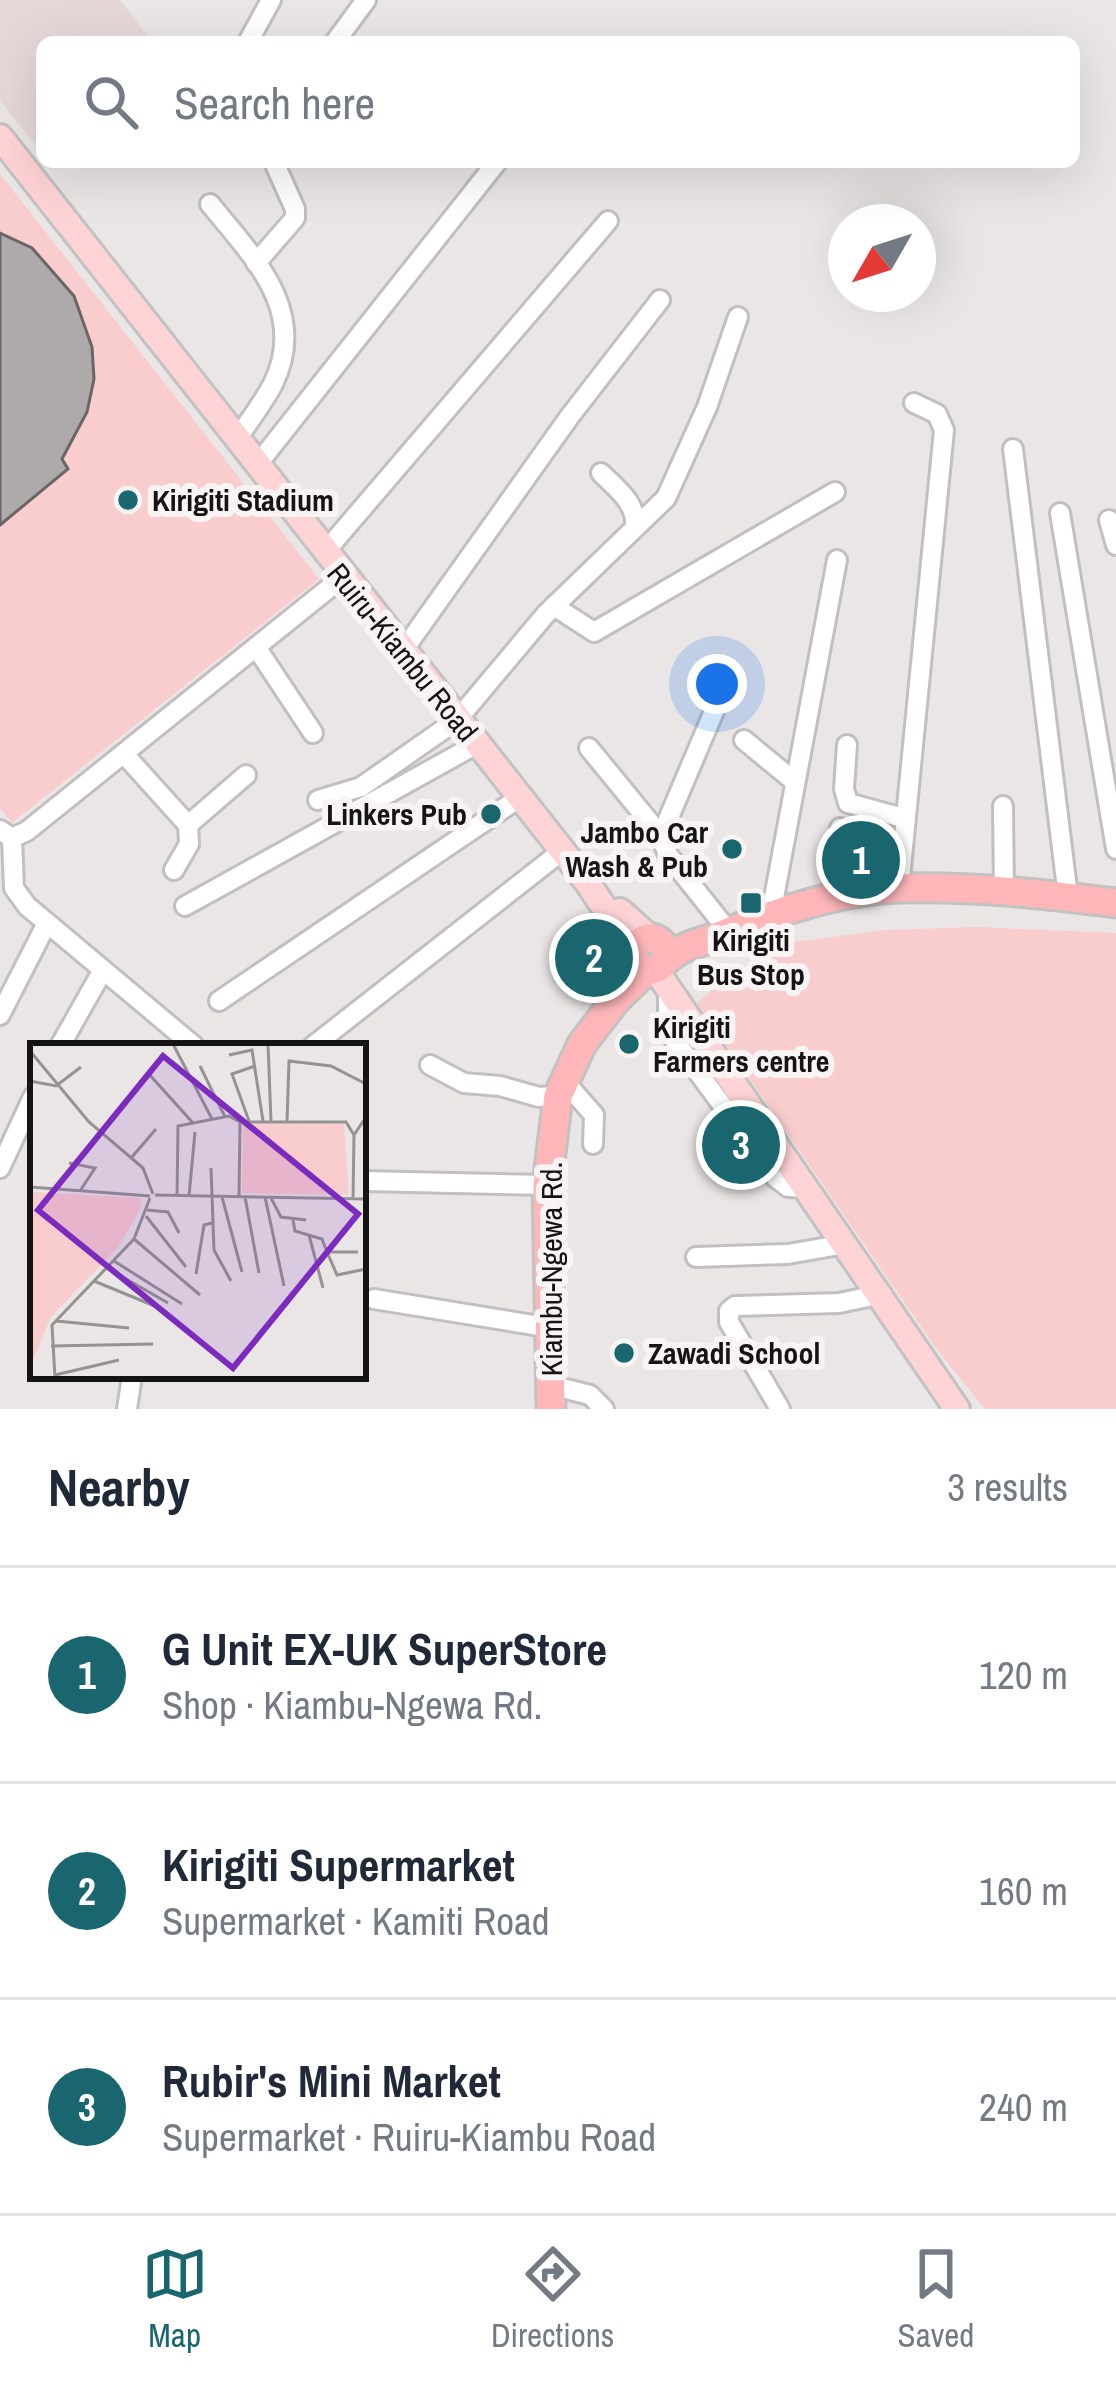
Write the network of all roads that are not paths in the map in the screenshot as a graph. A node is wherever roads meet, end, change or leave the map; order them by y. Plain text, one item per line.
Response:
1 (271, 0) edge
2 (366, 0) edge
3 (251, 36) edge
4 (339, 36) edge
5 (0, 137) edge
6 (277, 168) edge
7 (492, 168) edge
8 (211, 203) dead end
9 (608, 221) dead end
10 (256, 262) junction
11 (660, 300) dead end
12 (738, 317) dead end
13 (914, 403) dead end
14 (237, 439) junction
15 (1013, 449) dead end
16 (257, 465) junction
17 (601, 473) dead end
18 (835, 492) dead end
19 (1060, 513) dead end
20 (1109, 520) dead end
21 (635, 527) junction
22 (1116, 545) edge
23 (324, 553) junction
24 (837, 560) dead end
25 (343, 577) junction
26 (554, 605) junction
27 (256, 647) junction
28 (402, 652) junction
29 (715, 709) dead end
30 (457, 720) junction
31 (313, 733) dead end
32 (744, 740) dead end
33 (477, 744) junction
34 (847, 745) dead end
35 (589, 748) dead end
36 (124, 754) junction
37 (247, 775) dead end
38 (795, 782) junction
39 (519, 798) junction
40 (318, 800) dead end
41 (1003, 806) dead end
42 (903, 818) junction
43 (188, 825) junction
44 (840, 828) dead end
45 (6, 834) edge
46 (662, 836) junction
47 (1116, 849) edge
48 (562, 851) junction
49 (174, 870) dead end
50 (899, 888) junction
51 (1004, 893) junction
52 (838, 897) junction
53 (1068, 897) junction
54 (1116, 903) edge
55 (185, 906) dead end
56 (758, 917) junction
57 (46, 925) junction
58 (725, 934) junction
59 (654, 965) junction
60 (103, 970) junction
61 (219, 1001) dead end
62 (0, 1015) edge
63 (183, 1039) edge
64 (62, 1043) edge
65 (317, 1043) edge
66 (430, 1065) dead end
67 (561, 1089) junction
68 (745, 1096) junction
69 (30, 1103) edge
70 (737, 1124) junction
71 (593, 1144) dead end
72 (0, 1168) edge
73 (366, 1181) edge
74 (547, 1185) junction
75 (808, 1188) junction
76 (845, 1244) junction
77 (696, 1257) dead end
78 (882, 1294) junction
79 (374, 1299) dead end
80 (552, 1328) junction
81 (132, 1379) edge
82 (550, 1397) edge
83 (127, 1409) edge
84 (604, 1409) edge
85 (779, 1409) edge
86 (957, 1409) edge

1 - 3 street
2 - 4 street
5 - 14 main road, Ruiru-Kiambu Road
6 - 10 street
7 - 16 street
8 - 10 street
9 - 23 street
10 - 14 street
11 - 28 street
12 - 21 street
13 - 42 street
14 - 16 main road, Ruiru-Kiambu Road
15 - 53 street
16 - 23 main road, Ruiru-Kiambu Road
17 - 21 street
18 - 26 street
19 - 47 street
20 - 22 street
21 - 26 street
23 - 25 main road, Ruiru-Kiambu Road
24 - 38 street
25 - 27 street
25 - 28 main road, Ruiru-Kiambu Road
26 - 30 street
27 - 31 street
27 - 36 street
28 - 30 main road, Ruiru-Kiambu Road
29 - 46 street
30 - 33 main road, Ruiru-Kiambu Road
30 - 40 street
32 - 38 street
33 - 39 main road, Ruiru-Kiambu Road
33 - 55 street
34 - 42 street
35 - 46 street
36 - 43 street
36 - 45 street
37 - 43 street
38 - 56 street
39 - 48 main road, Ruiru-Kiambu Road
39 - 61 street
41 - 51 street
42 - 50 street
43 - 49 street
44 - 52 street
45 - 57 street
46 - 58 street
48 - 59 main road, Ruiru-Kiambu Road
48 - 65 street
50 - 51 highway
50 - 52 highway
51 - 53 highway
52 - 56 highway
53 - 54 highway
56 - 58 highway
57 - 60 street
57 - 62 street
58 - 59 highway
59 - 67 highway, Kiambu-Ngewa Rd.
59 - 68 main road
59 - 70 street
60 - 63 street
60 - 64 street
66 - 67 street
67 - 71 street
67 - 74 highway, Kiambu-Ngewa Rd.
68 - 70 street
68 - 75 main road
69 - 72 street
70 - 75 street
73 - 74 street
74 - 80 highway, Kiambu-Ngewa Rd.
75 - 76 main road
76 - 77 street
76 - 78 main road
78 - 85 street
78 - 86 main road
79 - 80 street
80 - 82 highway, Kiambu-Ngewa Rd.
81 - 83 street
82 - 84 street

